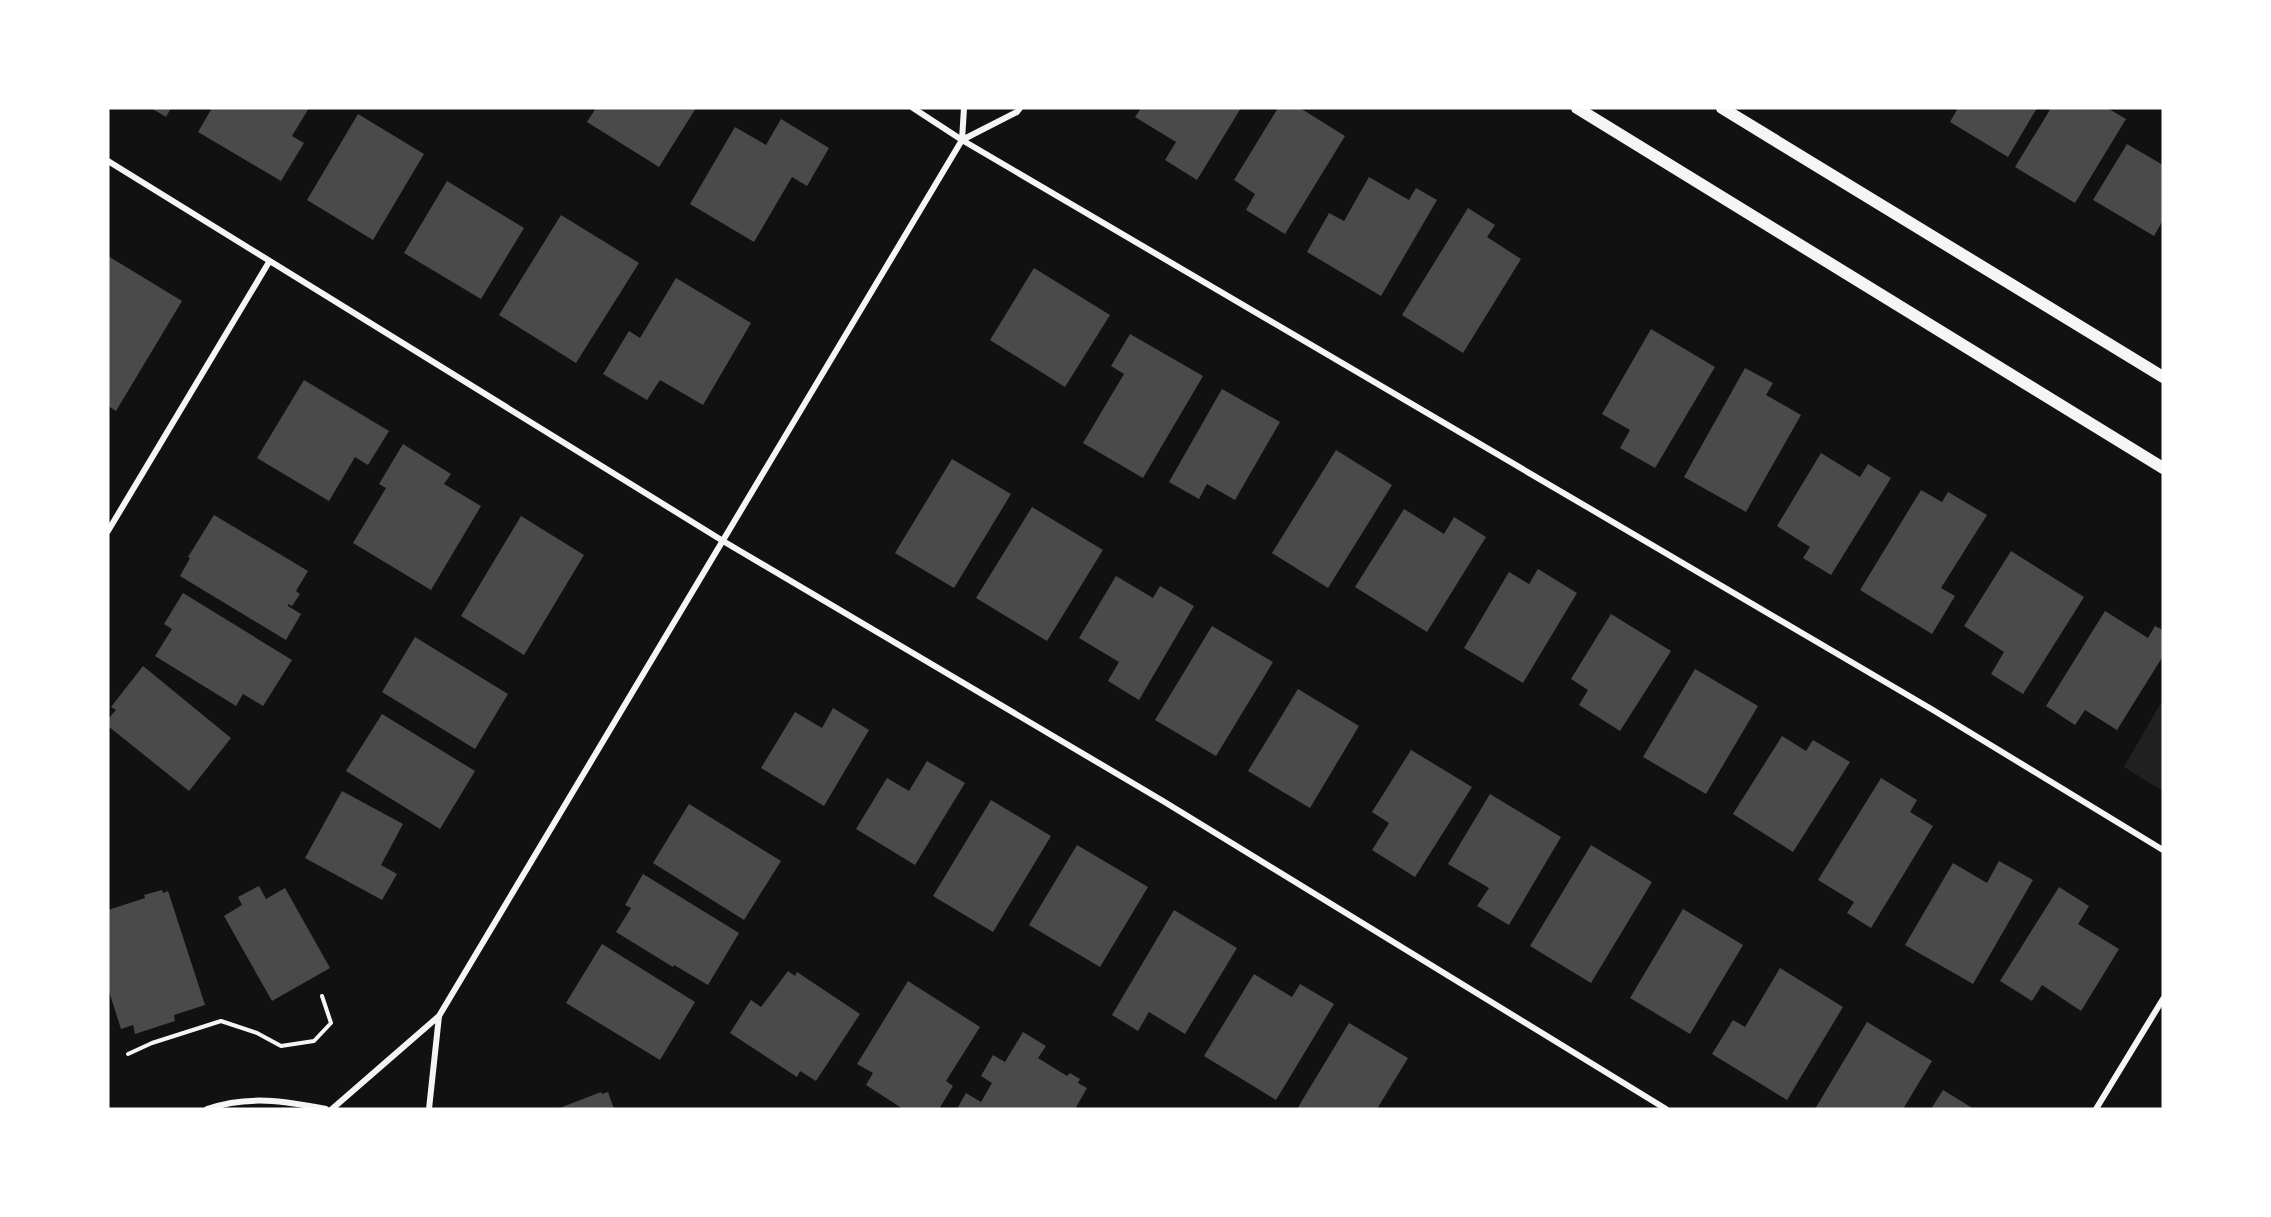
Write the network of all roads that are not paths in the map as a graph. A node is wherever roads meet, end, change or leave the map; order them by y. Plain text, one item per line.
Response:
1 (913, 108) edge
2 (964, 108) edge
3 (1020, 108) edge
4 (1577, 108) edge
5 (1722, 108) edge
6 (962, 140) junction
7 (108, 161) edge
8 (269, 262) junction
9 (2163, 377) edge
10 (2163, 468) edge
11 (108, 531) edge
12 (723, 541) junction
13 (2163, 850) edge
14 (2163, 999) edge
15 (439, 1016) junction
16 (207, 1109) edge
17 (326, 1109) edge
18 (332, 1109) edge
19 (429, 1109) edge
20 (1666, 1109) edge
21 (2096, 1109) edge

1 - 6 street
2 - 6 street
3 - 6 street
4 - 10 main road
5 - 9 main road
6 - 12 street
6 - 13 street
7 - 8 street
8 - 11 street
8 - 12 street
12 - 15 street
12 - 20 street
14 - 21 street
15 - 18 street
15 - 19 street
16 - 17 street

